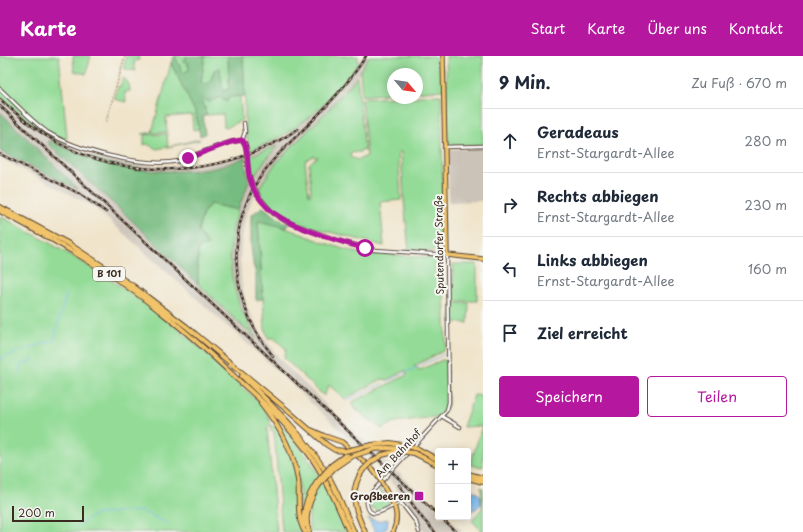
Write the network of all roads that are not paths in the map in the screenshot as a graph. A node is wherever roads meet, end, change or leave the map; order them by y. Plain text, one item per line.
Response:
1 (444, 56) edge
2 (0, 89) edge
3 (244, 123) dead end
4 (242, 140) junction
5 (483, 146) edge
6 (445, 147) junction
7 (0, 207) edge
8 (0, 211) edge
9 (448, 255) junction
10 (483, 259) edge
11 (223, 358) junction
12 (250, 391) junction
13 (443, 417) junction
14 (460, 427) dead end
15 (308, 428) junction
16 (432, 428) joint
17 (322, 435) joint
18 (373, 447) junction
19 (401, 450) junction
20 (347, 454) junction
21 (435, 458) edge
22 (435, 464) edge
23 (471, 475) edge
24 (483, 478) edge
25 (471, 479) edge
26 (483, 482) edge
27 (394, 505) junction
28 (306, 532) edge
29 (348, 532) edge
30 (354, 532) edge
31 (365, 532) edge
32 (393, 532) edge
33 (419, 532) edge

1 - 6 main road, Sputendorfer Straße
2 - 4 street
3 - 4 street
4 - 9 street, bridge
5 - 6 street
6 - 9 main road, Sputendorfer Straße
7 - 11 highway, B 101
8 - 12 highway, B 101
9 - 10 main road
9 - 13 street, Sputendorfer Straße
11 - 15 highway
11 - 30 highway, B 101
12 - 28 highway
12 - 29 highway, B 101
13 - 14 street
13 - 16 street, Sputendorfer Straße
15 - 17 highway
15 - 20 highway
16 - 27 street, Am Bahnhof
17 - 27 main road, bridge
18 - 19 highway
18 - 20 highway, bridge
18 - 20 highway, bridge
18 - 21 highway, bridge
19 - 22 highway, bridge
19 - 31 highway, bridge
20 - 28 highway, bridge
23 - 24 highway
25 - 26 highway
27 - 32 main road
27 - 33 street

